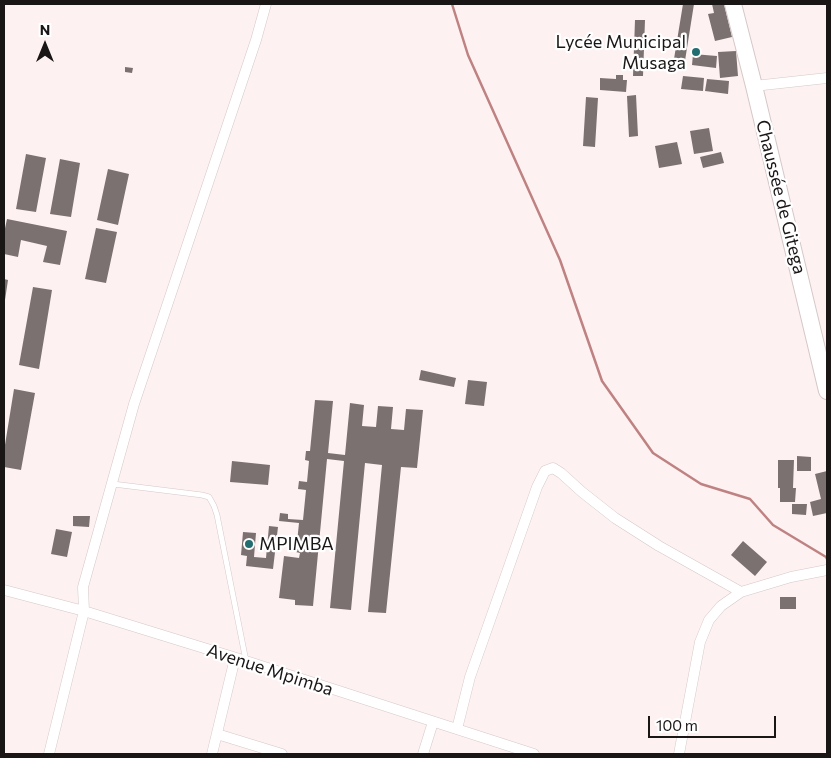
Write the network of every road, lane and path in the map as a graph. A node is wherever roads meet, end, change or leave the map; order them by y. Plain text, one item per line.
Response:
1 (266, 4) edge
2 (733, 4) edge
3 (827, 78) edge
4 (754, 86) junction
5 (827, 390) edge
6 (113, 484) junction
7 (827, 570) edge
8 (4, 590) edge
9 (741, 592) junction
10 (84, 611) junction
11 (235, 658) junction
12 (246, 661) junction
13 (434, 722) junction
14 (457, 729) junction
15 (217, 734) junction
16 (49, 754) edge
17 (212, 754) edge
18 (282, 754) edge
19 (423, 754) edge
20 (534, 754) edge
21 (679, 754) edge

1 - 6 street
2 - 4 main road, Chaussée de Gitega
3 - 4 street
4 - 5 main road, Chaussée de Gitega
6 - 10 street
6 - 12 lane
7 - 9 street
8 - 10 street, Avenue Mpimba
9 - 14 street
9 - 21 street
10 - 11 street, Avenue Mpimba
10 - 16 street
11 - 12 street, Avenue Mpimba
11 - 15 street
12 - 13 street, Avenue Mpimba
13 - 14 street, Avenue Mpimba
13 - 19 street
14 - 20 street, Avenue Mpimba
15 - 17 street
15 - 18 street

